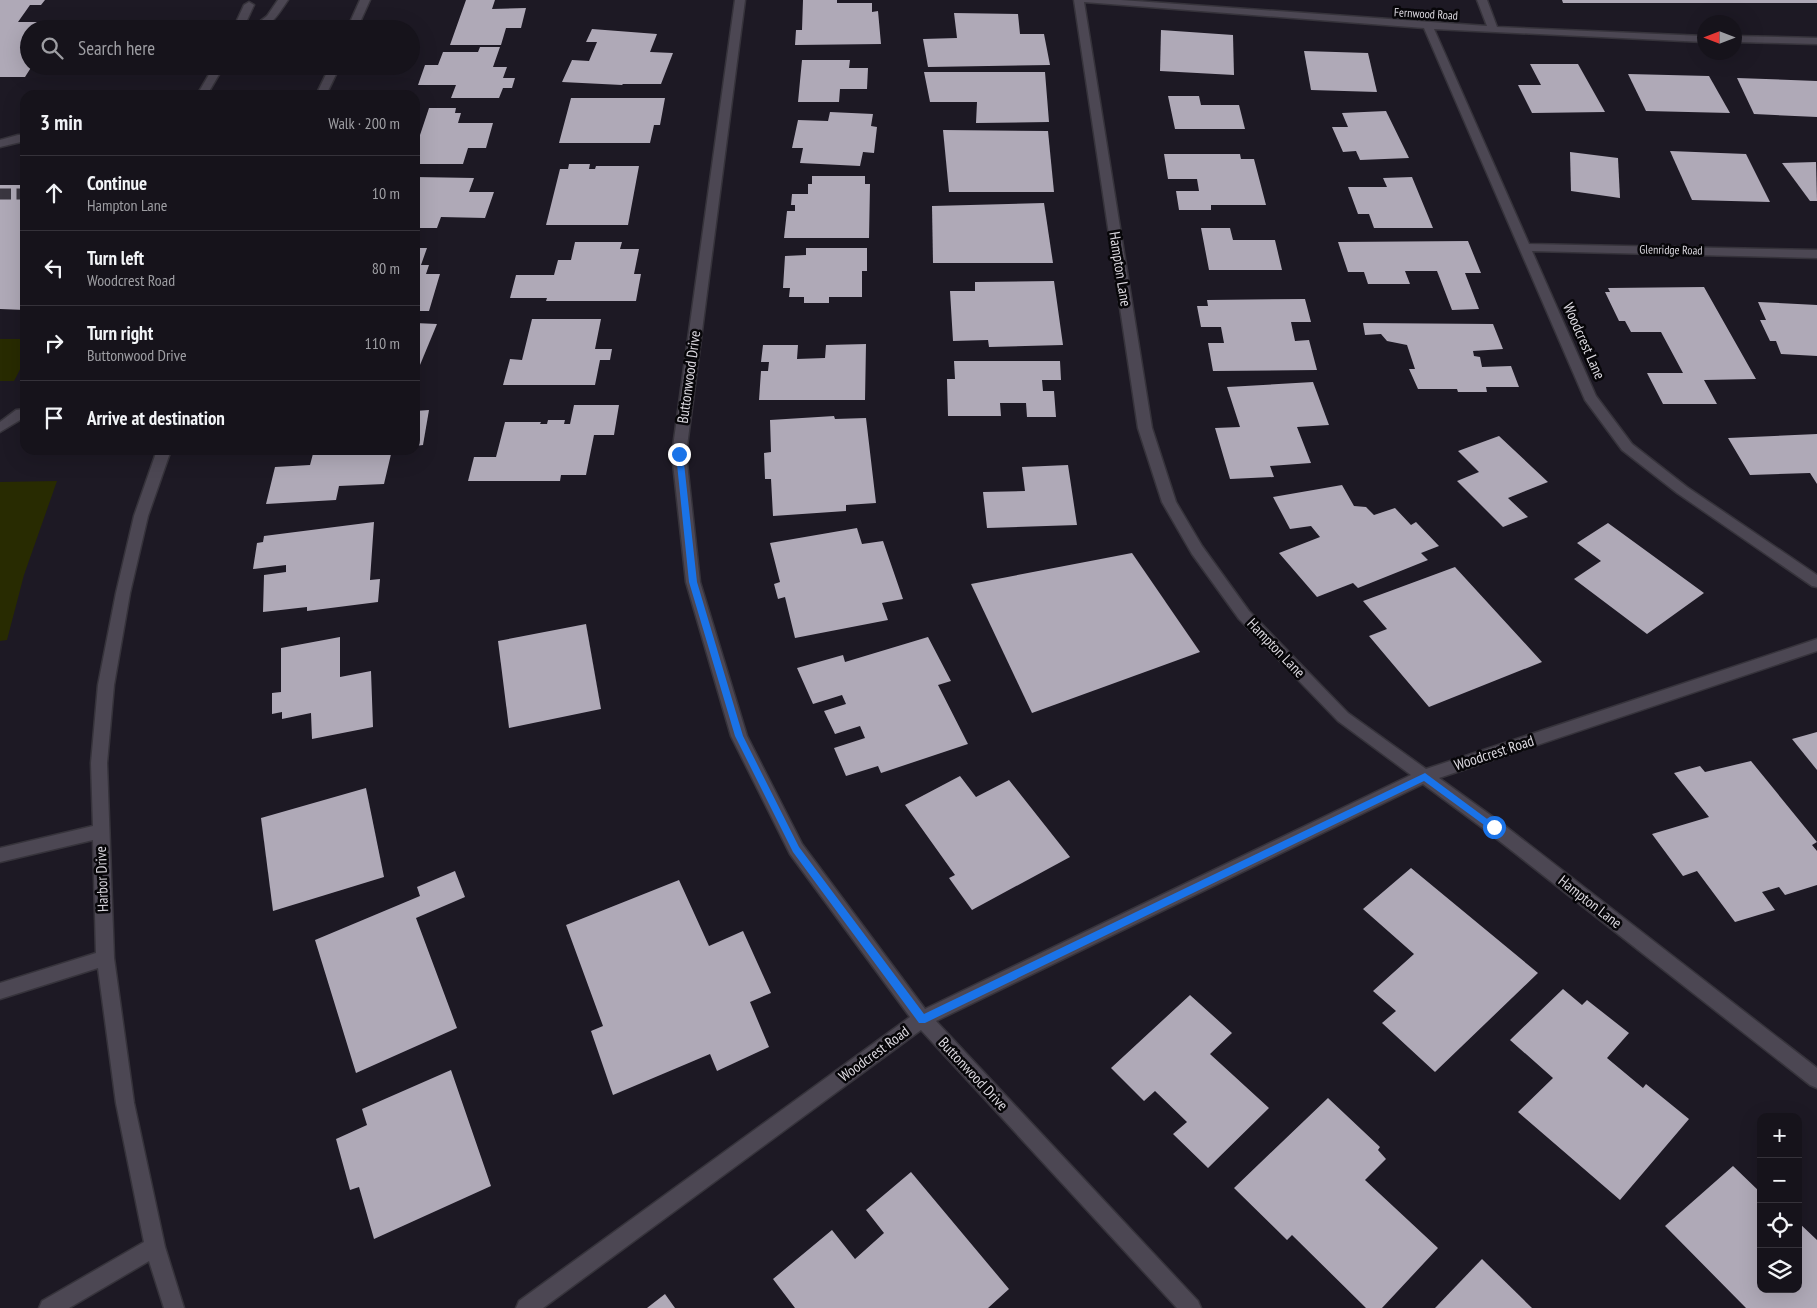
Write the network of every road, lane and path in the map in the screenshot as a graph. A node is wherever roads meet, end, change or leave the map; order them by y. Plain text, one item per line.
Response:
1 (284, 0) edge
2 (365, 0) edge
3 (740, 0) edge
4 (1079, 0) edge
5 (1086, 0) edge
6 (1482, 0) edge
7 (249, 6) dead end
8 (242, 20) edge
9 (267, 20) edge
10 (356, 20) edge
11 (1428, 27) junction
12 (1493, 30) junction
13 (1697, 39) edge
14 (1742, 40) edge
15 (1817, 41) edge
16 (214, 75) edge
17 (331, 75) edge
18 (205, 90) edge
19 (323, 90) edge
20 (20, 138) edge
21 (0, 144) edge
22 (1525, 247) junction
23 (1817, 254) edge
24 (20, 415) edge
25 (0, 428) edge
26 (162, 455) edge
27 (1817, 582) edge
28 (1817, 646) edge
29 (1425, 776) junction
30 (100, 831) junction
31 (0, 856) edge
32 (104, 958) junction
33 (0, 991) edge
34 (922, 1019) junction
35 (1817, 1079) edge
36 (155, 1247) junction
37 (49, 1308) edge
38 (174, 1308) edge
39 (526, 1308) edge
40 (1191, 1308) edge

1 - 9 street
2 - 10 street
3 - 34 street, Buttonwood Drive
4 - 29 street, Hampton Lane
5 - 11 street, Fernwood Road
6 - 12 street
7 - 8 street
11 - 12 street, Fernwood Road
11 - 22 street, Woodcrest Lane
12 - 13 street, Fernwood Road
14 - 15 street
16 - 18 street
17 - 19 street
20 - 21 street
22 - 23 street, Glenridge Road
22 - 27 street, Woodcrest Lane
24 - 25 street
26 - 30 street, Harbor Drive
28 - 29 street, Woodcrest Road
29 - 34 street, Woodcrest Road
29 - 35 street, Hampton Lane
30 - 31 street
30 - 32 street, Harbor Drive
32 - 33 street
32 - 36 street, Harbor Drive
34 - 39 street, Woodcrest Road
34 - 40 street, Buttonwood Drive
36 - 37 street
36 - 38 street, Harbor Drive

